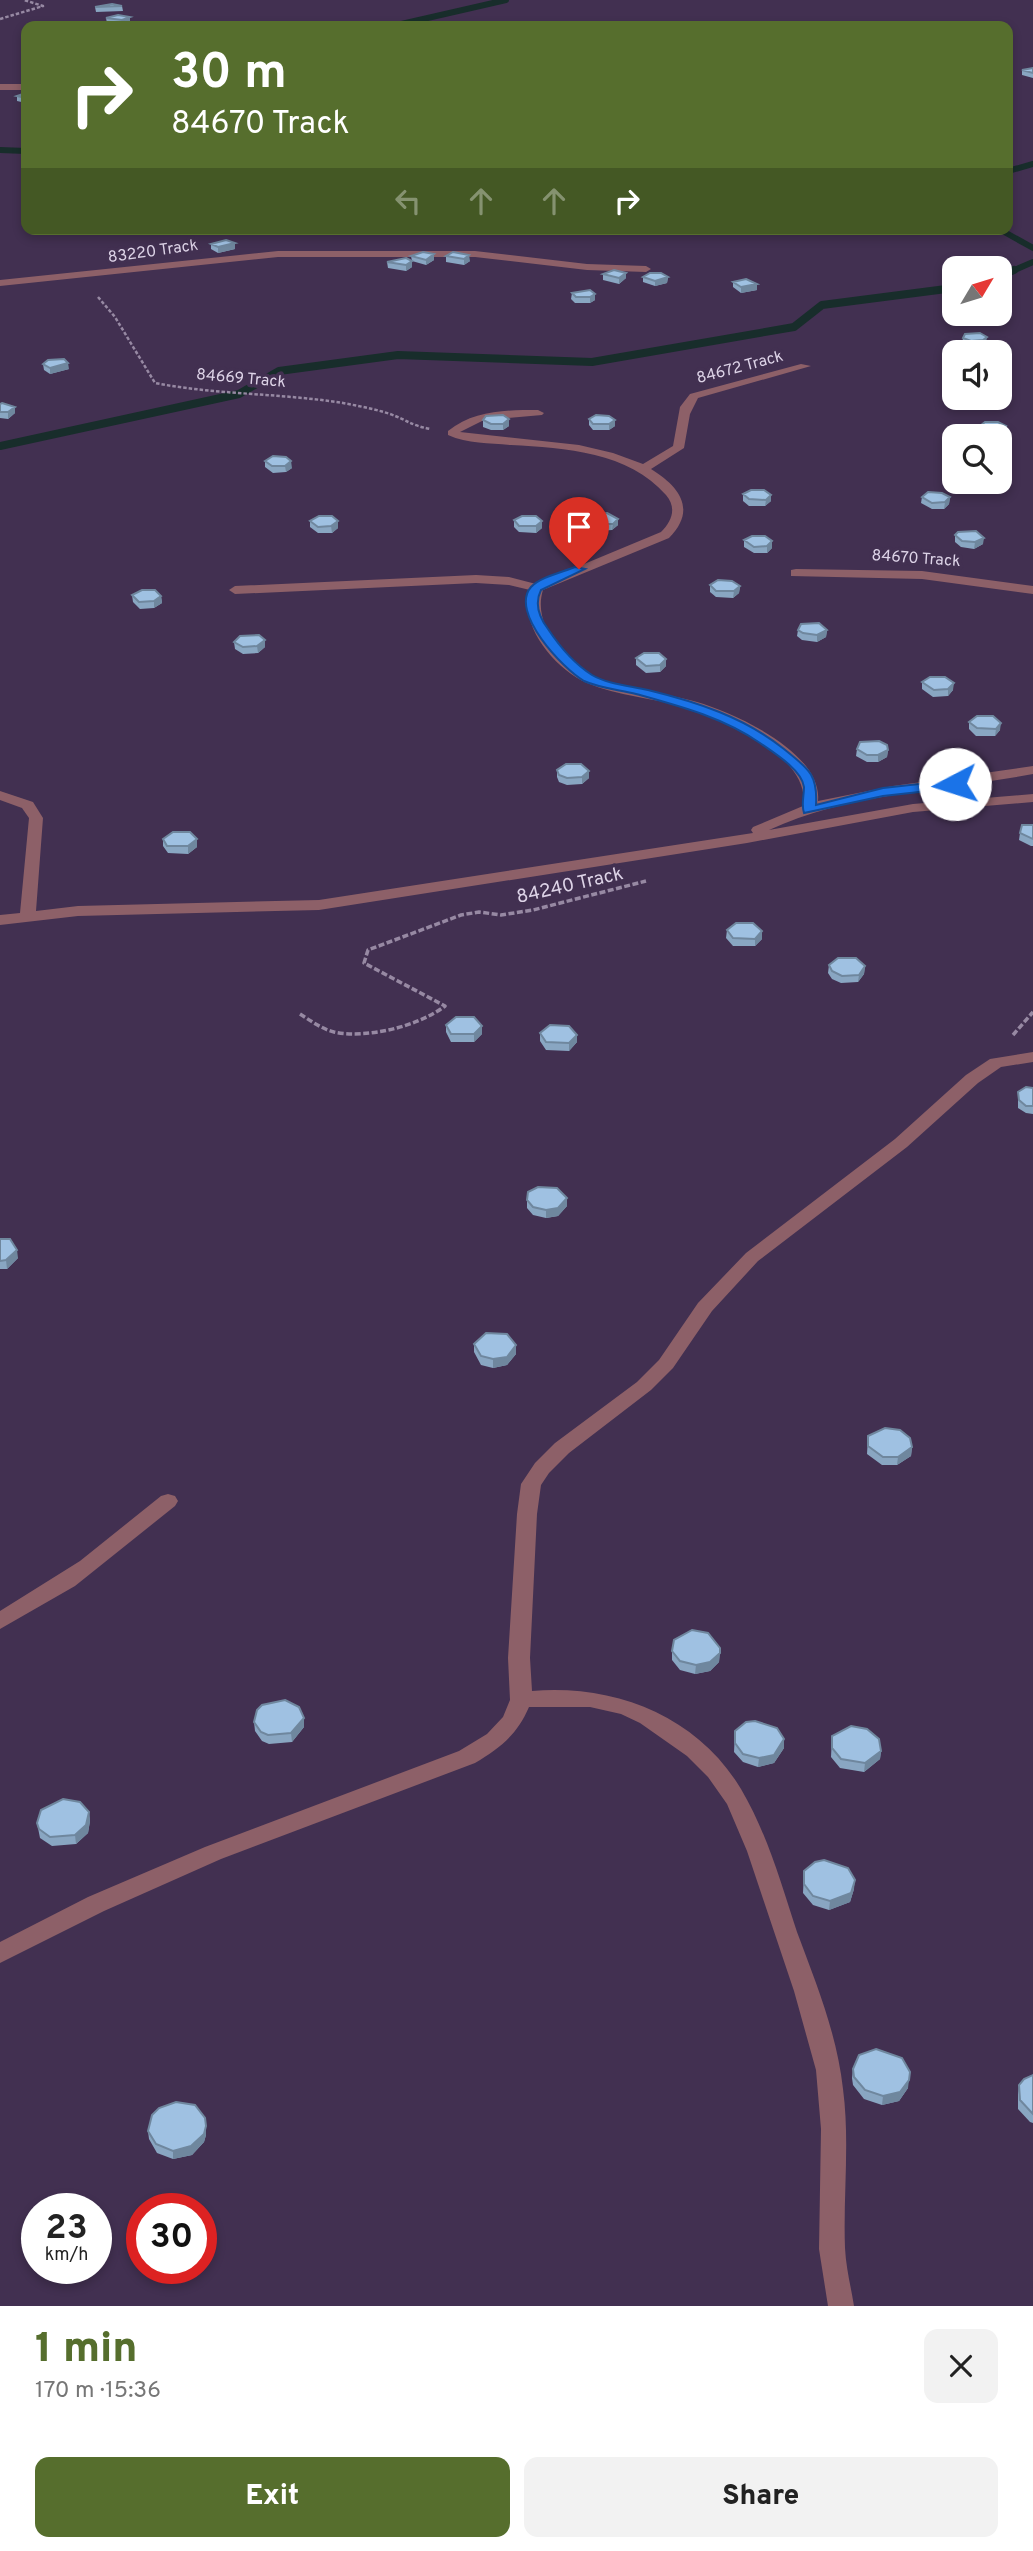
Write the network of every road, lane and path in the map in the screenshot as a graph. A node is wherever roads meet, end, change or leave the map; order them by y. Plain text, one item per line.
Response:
1 (24, 0) edge
2 (0, 19) edge
3 (0, 87) edge
4 (21, 87) edge
5 (646, 269) dead end
6 (77, 277) junction
7 (0, 283) edge
8 (805, 366) dead end
9 (538, 413) dead end
10 (452, 433) junction
11 (645, 468) junction
12 (796, 573) dead end
13 (537, 588) junction
14 (235, 590) dead end
15 (1033, 590) edge
16 (1033, 770) edge
17 (0, 795) edge
18 (1033, 797) edge
19 (809, 811) junction
20 (747, 839) junction
21 (654, 877) dead end
22 (28, 916) junction
23 (0, 920) edge
24 (300, 1014) dead end
25 (1033, 1057) edge
26 (168, 1501) dead end
27 (0, 1621) edge
28 (521, 1700) junction
29 (0, 1953) edge
30 (841, 2306) edge

1 - 2 path
3 - 4 street
5 - 6 street, 83220 Track
6 - 7 street, 83220 Track
6 - 10 path, 84669 Track
8 - 11 street, 84672 Track
9 - 10 street
10 - 11 street
11 - 13 street
12 - 15 street, 84670 Track
13 - 14 street
13 - 19 street
16 - 19 street
17 - 22 street
18 - 20 street
19 - 20 street
20 - 22 street
21 - 24 path, 84240 Track
22 - 23 street
25 - 28 street
26 - 27 street
28 - 29 street
28 - 30 street

